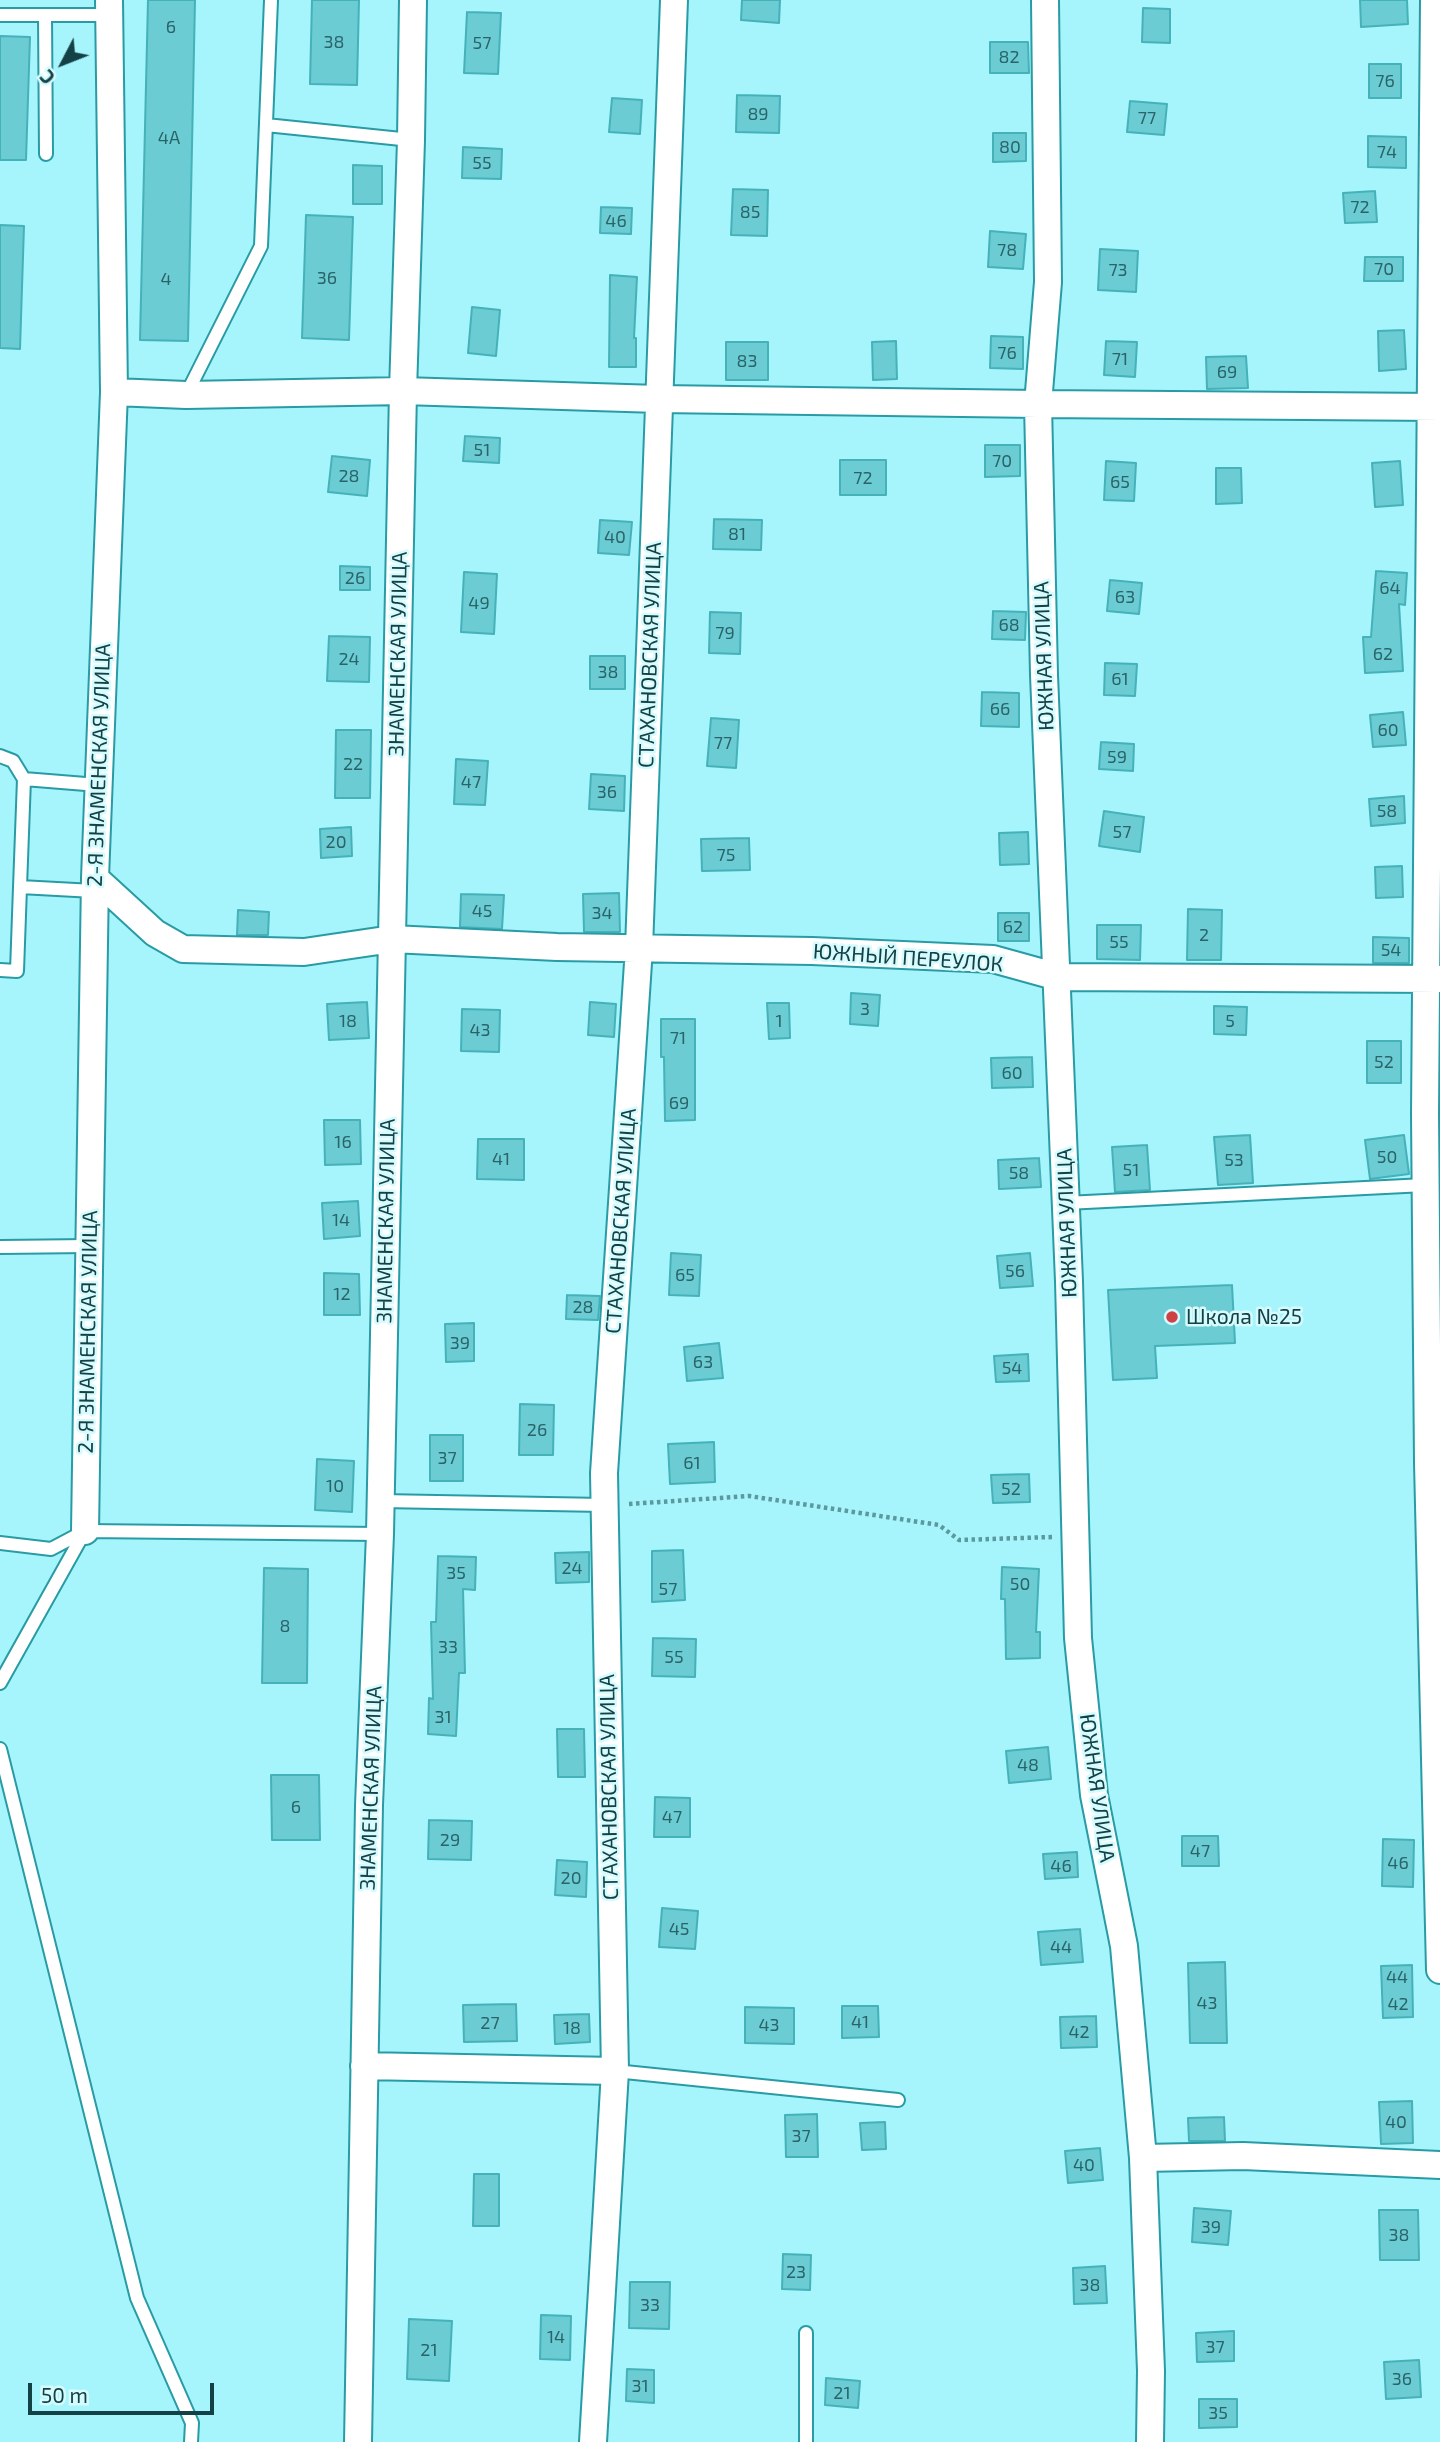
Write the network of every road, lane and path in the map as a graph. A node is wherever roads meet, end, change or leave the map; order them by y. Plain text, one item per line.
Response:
1 (271, 0) edge
2 (414, 0) edge
3 (674, 0) edge
4 (1045, 0) edge
5 (1434, 0) edge
6 (109, 8) edge
7 (0, 15) edge
8 (46, 15) junction
9 (266, 125) junction
10 (411, 140) junction
11 (46, 154) dead end
12 (403, 391) junction
13 (114, 393) junction
14 (186, 395) junction
15 (659, 399) junction
16 (1038, 404) junction
17 (1436, 407) edge
18 (0, 756) edge
19 (24, 779) junction
20 (99, 785) junction
21 (94, 884) junction
22 (20, 887) junction
23 (392, 939) junction
24 (639, 948) junction
25 (0, 970) edge
26 (1058, 977) junction
27 (1433, 979) edge
28 (1425, 1185) junction
29 (1066, 1203) junction
30 (89, 1246) junction
31 (0, 1247) edge
32 (381, 1501) junction
33 (604, 1505) junction
34 (85, 1531) junction
35 (380, 1534) junction
36 (1075, 1536) junction
37 (0, 1544) edge
38 (1435, 1550) edge
39 (0, 1684) edge
40 (0, 1749) edge
41 (1440, 1970) edge
42 (364, 2066) junction
43 (615, 2071) junction
44 (898, 2100) dead end
45 (1143, 2158) junction
46 (1440, 2165) edge
47 (806, 2333) dead end
48 (191, 2442) edge
49 (358, 2442) edge
50 (593, 2442) edge
51 (806, 2442) edge
52 (1150, 2442) edge

1 - 9 lane
2 - 10 street, ЗНАМЕНСКАЯ УЛИЦА
3 - 15 street, СТАХАНОВСКАЯ УЛИЦА
4 - 16 street, ЮЖНАЯ УЛИЦА
5 - 17 street
6 - 8 lane
6 - 13 street, 2-Я ЗНАМЕНСКАЯ УЛИЦА
7 - 8 lane
8 - 11 lane
9 - 10 lane
9 - 14 lane
10 - 12 street, ЗНАМЕНСКАЯ УЛИЦА
12 - 14 street
12 - 15 street
12 - 23 street, ЗНАМЕНСКАЯ УЛИЦА
13 - 14 street
13 - 20 street, 2-Я ЗНАМЕНСКАЯ УЛИЦА
15 - 16 street
15 - 24 street, СТАХАНОВСКАЯ УЛИЦА
16 - 17 street
16 - 26 street, ЮЖНАЯ УЛИЦА
17 - 27 street
18 - 19 lane
19 - 20 lane
19 - 22 lane
20 - 21 street, 2-Я ЗНАМЕНСКАЯ УЛИЦА
21 - 22 lane
21 - 23 street, ЮЖНЫЙ ПЕРЕУЛОК
21 - 30 street, 2-Я ЗНАМЕНСКАЯ УЛИЦА
22 - 25 lane
23 - 24 street, ЮЖНЫЙ ПЕРЕУЛОК
23 - 32 street, ЗНАМЕНСКАЯ УЛИЦА
24 - 26 street, ЮЖНЫЙ ПЕРЕУЛОК
24 - 33 street, СТАХАНОВСКАЯ УЛИЦА
26 - 27 street, ЮЖНЫЙ ПЕРЕУЛОК
26 - 29 street, ЮЖНАЯ УЛИЦА
27 - 28 street
28 - 29 lane
28 - 38 street
29 - 36 street, ЮЖНАЯ УЛИЦА
30 - 31 lane
30 - 34 street, 2-Я ЗНАМЕНСКАЯ УЛИЦА
32 - 33 lane
32 - 35 street, ЗНАМЕНСКАЯ УЛИЦА
33 - 36 path
33 - 43 street, СТАХАНОВСКАЯ УЛИЦА
34 - 35 lane
34 - 37 lane
34 - 39 lane
35 - 42 street, ЗНАМЕНСКАЯ УЛИЦА
36 - 45 street, ЮЖНАЯ УЛИЦА
38 - 41 street
40 - 48 lane
42 - 43 street
42 - 49 street, ЗНАМЕНСКАЯ УЛИЦА
43 - 44 lane
43 - 50 street, СТАХАНОВСКАЯ УЛИЦА
45 - 46 street
45 - 52 street, ЮЖНАЯ УЛИЦА
47 - 51 lane

